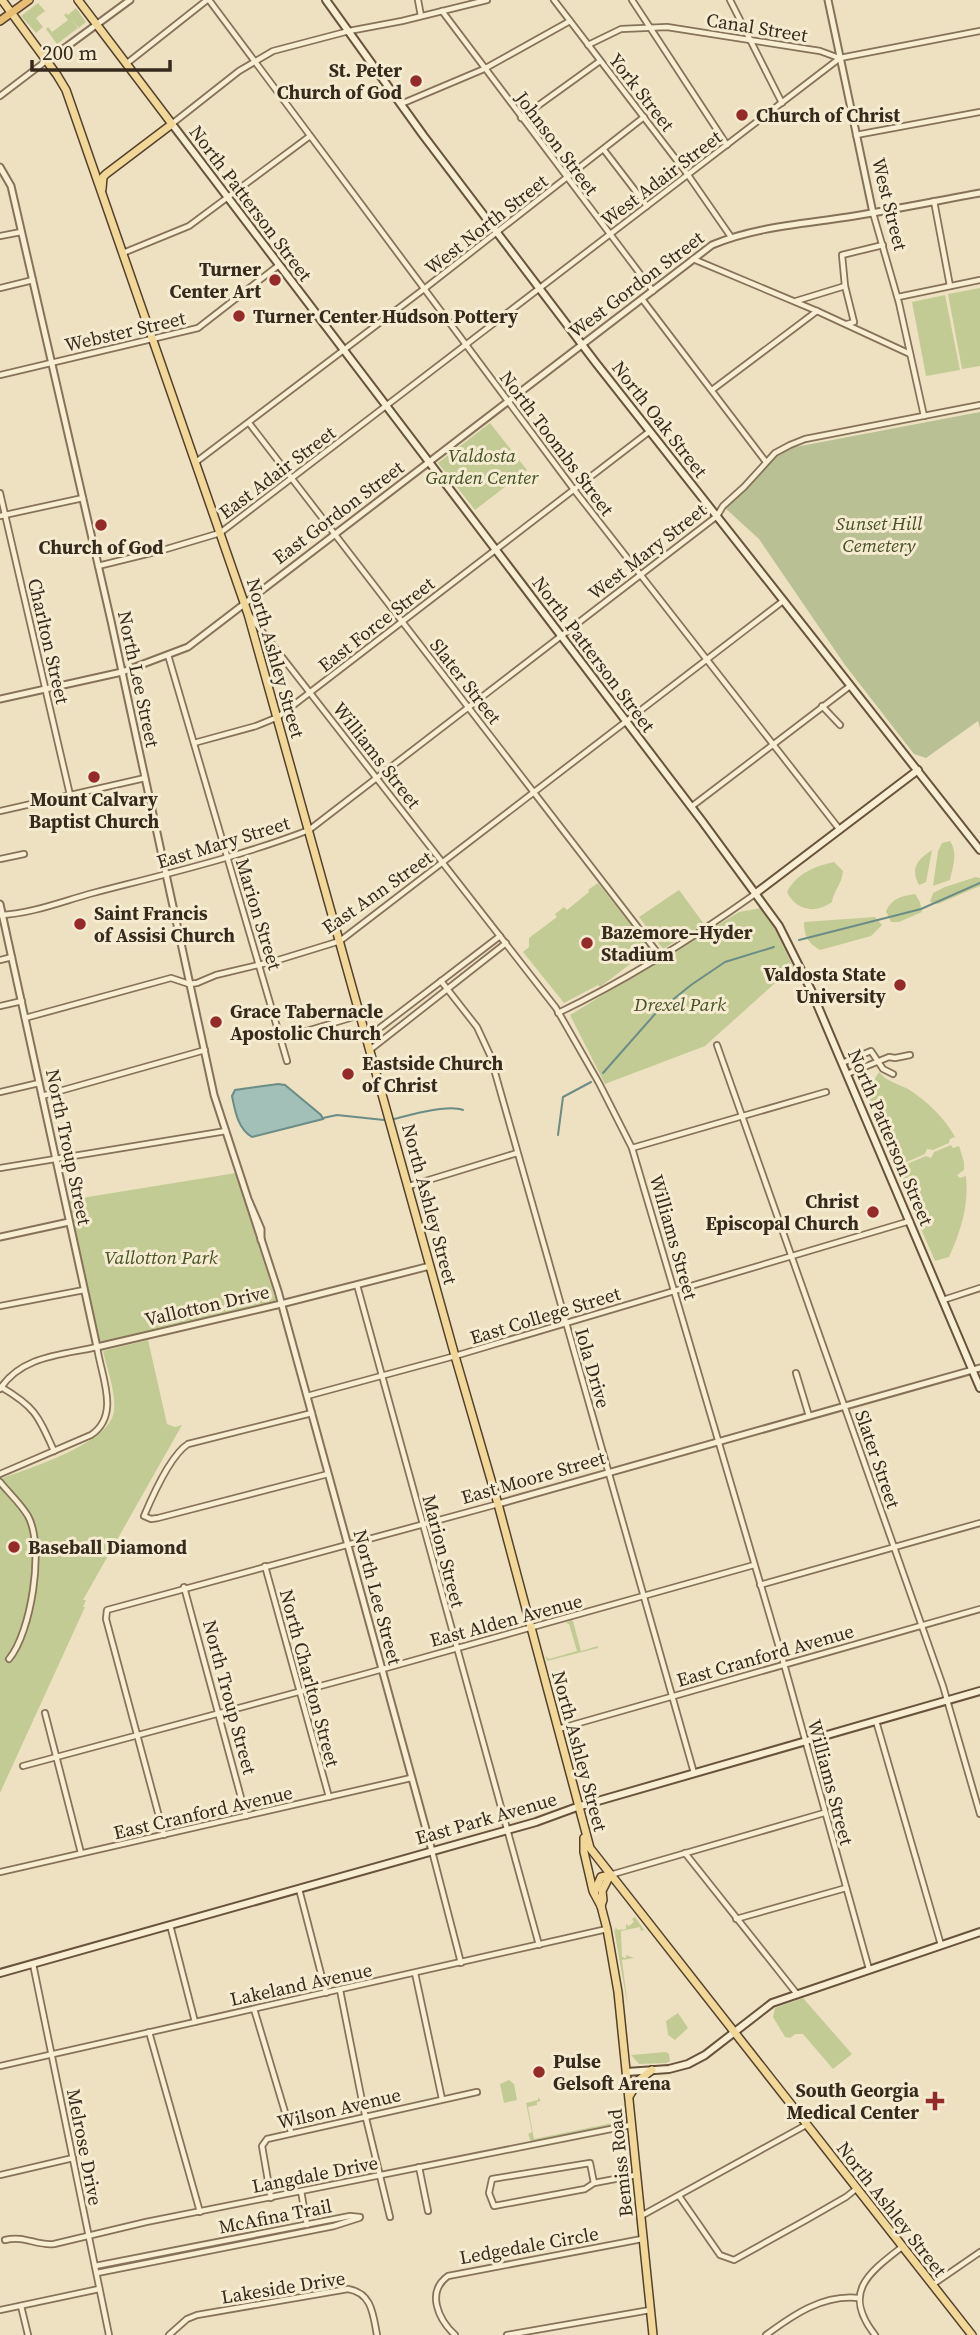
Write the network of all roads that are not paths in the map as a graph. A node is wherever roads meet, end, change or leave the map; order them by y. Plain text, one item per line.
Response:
1 (2, 0) edge
2 (29, 0) edge
3 (78, 0) edge
4 (130, 0) edge
5 (208, 0) edge
6 (326, 0) edge
7 (418, 0) edge
8 (486, 0) edge
9 (554, 0) edge
10 (632, 0) edge
11 (730, 0) edge
12 (828, 0) edge
13 (442, 11) junction
14 (11, 13) junction
15 (421, 16) junction
16 (0, 21) edge
17 (570, 22) junction
18 (97, 24) junction
19 (651, 28) junction
20 (349, 30) junction
21 (980, 31) edge
22 (750, 41) junction
23 (588, 46) junction
24 (840, 58) junction
25 (255, 60) junction
26 (47, 61) junction
27 (600, 61) junction
28 (126, 64) junction
29 (484, 69) junction
30 (0, 96) edge
31 (782, 103) junction
32 (401, 104) junction
33 (980, 112) edge
34 (644, 117) junction
35 (521, 118) junction
36 (172, 124) junction
37 (856, 135) junction
38 (310, 136) junction
39 (727, 145) junction
40 (604, 149) junction
41 (88, 155) junction
42 (0, 167) edge
43 (110, 171) junction
44 (688, 175) junction
45 (568, 178) junction
46 (102, 191) junction
47 (980, 193) edge
48 (228, 197) junction
49 (934, 201) junction
50 (647, 206) junction
51 (873, 213) junction
52 (21, 232) junction
53 (498, 232) junction
54 (610, 234) junction
55 (0, 236) edge
56 (731, 237) junction
57 (883, 245) junction
58 (123, 253) junction
59 (693, 259) junction
60 (279, 265) junction
61 (33, 280) junction
62 (980, 280) edge
63 (845, 286) junction
64 (950, 286) junction
65 (0, 288) edge
66 (540, 288) junction
67 (424, 289) junction
68 (653, 291) junction
69 (898, 297) junction
70 (642, 299) junction
71 (795, 302) junction
72 (817, 311) junction
73 (846, 324) junction
74 (153, 339) junction
75 (582, 344) junction
76 (465, 346) junction
77 (344, 351) junction
78 (910, 354) junction
79 (53, 363) junction
80 (0, 374) edge
81 (711, 390) junction
82 (508, 401) junction
83 (980, 405) edge
84 (386, 407) junction
85 (924, 416) junction
86 (249, 423) junction
87 (650, 431) junction
88 (766, 462) junction
89 (196, 463) junction
90 (428, 463) junction
91 (292, 478) junction
92 (575, 491) junction
93 (0, 493) edge
94 (83, 498) junction
95 (3, 515) edge
96 (717, 516) junction
97 (220, 533) junction
98 (335, 534) junction
99 (495, 551) junction
100 (98, 566) junction
101 (640, 575) junction
102 (783, 601) junction
103 (245, 603) junction
104 (248, 614) junction
105 (402, 622) junction
106 (560, 636) junction
107 (168, 655) junction
108 (706, 660) junction
109 (122, 672) junction
110 (850, 686) junction
111 (46, 689) junction
112 (311, 692) junction
113 (0, 699) edge
114 (822, 706) junction
115 (468, 707) junction
116 (278, 717) junction
117 (626, 722) junction
118 (840, 725) dead end
119 (194, 743) junction
120 (773, 744) junction
121 (918, 770) junction
122 (376, 776) junction
123 (145, 778) junction
124 (534, 792) junction
125 (70, 795) junction
126 (691, 807) junction
127 (0, 811) edge
128 (309, 830) junction
129 (840, 830) junction
130 (980, 850) edge
131 (24, 854) dead end
132 (226, 856) junction
133 (0, 859) edge
134 (443, 863) junction
135 (166, 875) junction
136 (756, 893) junction
137 (0, 904) edge
138 (1, 915) edge
139 (500, 936) junction
140 (340, 941) junction
141 (506, 943) junction
142 (660, 956) junction
143 (12, 957) junction
144 (0, 960) edge
145 (260, 965) junction
146 (441, 981) junction
147 (189, 984) junction
148 (447, 989) junction
149 (22, 1001) junction
150 (0, 1006) edge
151 (558, 1013) junction
152 (361, 1015) junction
153 (26, 1018) junction
154 (368, 1037) junction
155 (280, 1039) junction
156 (717, 1045) dead end
157 (371, 1049) junction
158 (205, 1050) junction
159 (910, 1055) dead end
160 (287, 1061) dead end
161 (878, 1062) junction
162 (842, 1063) junction
163 (847, 1074) junction
164 (893, 1074) dead end
165 (39, 1083) junction
166 (0, 1091) edge
167 (826, 1093) dead end
168 (42, 1096) junction
169 (741, 1117) junction
170 (226, 1131) junction
171 (632, 1148) junction
172 (517, 1153) junction
173 (55, 1159) junction
174 (0, 1168) edge
175 (409, 1186) junction
176 (910, 1221) junction
177 (69, 1222) junction
178 (0, 1237) edge
179 (791, 1256) junction
180 (430, 1266) junction
181 (357, 1285) junction
182 (980, 1288) edge
183 (84, 1290) junction
184 (675, 1290) junction
185 (943, 1300) junction
186 (281, 1304) junction
187 (0, 1306) edge
188 (566, 1324) junction
189 (97, 1347) junction
190 (455, 1356) junction
191 (976, 1369) edge
192 (796, 1373) dead end
193 (382, 1376) junction
194 (0, 1388) edge
195 (980, 1388) edge
196 (307, 1396) junction
197 (845, 1406) junction
198 (312, 1413) junction
199 (809, 1416) junction
200 (718, 1442) junction
201 (54, 1451) junction
202 (609, 1472) junction
203 (0, 1474) edge
204 (328, 1474) junction
205 (0, 1482) edge
206 (498, 1504) junction
207 (980, 1523) edge
208 (422, 1524) junction
209 (347, 1544) junction
210 (894, 1548) junction
211 (754, 1565) junction
212 (265, 1566) junction
213 (760, 1585) junction
214 (184, 1587) junction
215 (644, 1597) junction
216 (980, 1609) edge
217 (921, 1625) junction
218 (531, 1628) junction
219 (456, 1648) junction
220 (9, 1659) dead end
221 (783, 1664) junction
222 (382, 1669) junction
223 (980, 1690) edge
224 (301, 1691) junction
225 (672, 1697) junction
226 (947, 1700) junction
227 (45, 1713) dead end
228 (218, 1714) junction
229 (875, 1720) junction
230 (558, 1729) junction
231 (138, 1735) junction
232 (805, 1741) junction
233 (56, 1757) junction
234 (23, 1766) dead end
235 (694, 1774) junction
236 (411, 1778) junction
237 (329, 1797) junction
238 (578, 1807) junction
239 (824, 1812) junction
240 (980, 1814) edge
241 (246, 1816) junction
242 (506, 1830) junction
243 (583, 1830) junction
244 (164, 1835) junction
245 (432, 1851) junction
246 (81, 1853) junction
247 (685, 1853) junction
248 (0, 1872) edge
249 (610, 1875) junction
250 (846, 1888) junction
251 (299, 1889) junction
252 (594, 1893) junction
253 (601, 1906) junction
254 (736, 1919) junction
255 (170, 1925) junction
256 (607, 1929) junction
257 (980, 1931) edge
258 (538, 1945) junction
259 (941, 1945) junction
260 (461, 1963) junction
261 (33, 1964) junction
262 (869, 1969) junction
263 (0, 1973) edge
264 (415, 1973) junction
265 (340, 1990) junction
266 (326, 1993) junction
267 (797, 1994) junction
268 (254, 2009) junction
269 (195, 2022) junction
270 (149, 2032) junction
271 (734, 2034) junction
272 (52, 2054) junction
273 (0, 2066) edge
274 (652, 2070) junction
275 (626, 2072) junction
276 (477, 2092) dead end
277 (443, 2099) junction
278 (629, 2099) junction
279 (366, 2116) junction
280 (632, 2125) junction
281 (806, 2125) junction
282 (291, 2132) junction
283 (73, 2158) junction
284 (419, 2167) junction
285 (0, 2175) edge
286 (637, 2175) junction
287 (380, 2176) junction
288 (594, 2183) junction
289 (856, 2189) junction
290 (301, 2192) junction
291 (679, 2196) junction
292 (271, 2198) junction
293 (428, 2211) dead end
294 (200, 2212) junction
295 (641, 2216) junction
296 (390, 2217) dead end
297 (333, 2222) junction
298 (307, 2224) junction
299 (287, 2231) junction
300 (309, 2231) junction
301 (89, 2236) junction
302 (234, 2239) junction
303 (643, 2239) junction
304 (5, 2240) dead end
305 (208, 2244) junction
306 (236, 2245) junction
307 (902, 2247) junction
308 (181, 2249) junction
309 (209, 2250) junction
310 (980, 2252) edge
311 (155, 2255) junction
312 (182, 2256) junction
313 (128, 2260) junction
314 (156, 2261) junction
315 (95, 2266) junction
316 (129, 2266) junction
317 (97, 2273) junction
318 (932, 2285) junction
319 (99, 2289) junction
320 (859, 2298) junction
321 (21, 2306) junction
322 (650, 2310) junction
323 (0, 2311) edge
324 (29, 2335) edge
325 (109, 2335) edge
326 (169, 2335) edge
327 (377, 2335) edge
328 (454, 2335) edge
329 (507, 2335) edge
330 (653, 2335) edge
331 (766, 2335) edge
332 (875, 2335) edge
333 (972, 2335) edge

1 - 14 main road, North Ashley Street
2 - 14 highway
3 - 18 main road, North Patterson Street
4 - 18 street
5 - 25 street, North Toombs Street
5 - 28 street
6 - 20 main road, North Oak Street
7 - 15 street
8 - 13 street
9 - 17 street, York Street
10 - 19 street
11 - 22 street
12 - 24 street, West Street
13 - 15 street
13 - 29 street, Johnson Street
14 - 16 highway
14 - 26 main road, North Ashley Street
15 - 20 street
17 - 23 street, York Street
17 - 29 street
18 - 26 street
18 - 28 main road, North Patterson Street
19 - 22 street, Canal Street
19 - 23 street, Canal Street
19 - 39 street
20 - 25 street
20 - 32 main road, North Oak Street
21 - 24 street, West Adair Street
22 - 24 street, Canal Street
22 - 31 street
23 - 27 street, York Street
24 - 31 street, West Adair Street
24 - 37 street, West Street
25 - 36 street
25 - 38 street, North Toombs Street
26 - 30 street
26 - 41 main road, North Ashley Street
27 - 34 street, York Street
27 - 35 street
28 - 36 main road, North Patterson Street
29 - 32 street
29 - 35 street, Johnson Street
31 - 39 street, West Adair Street
32 - 53 main road, North Oak Street
33 - 37 street
34 - 40 street, West North Street
34 - 44 street, York Street
35 - 45 street, Johnson Street
36 - 43 main road
36 - 48 main road, North Patterson Street
37 - 51 street, West Street
38 - 48 street
38 - 67 street, North Toombs Street
39 - 44 street, West Adair Street
40 - 45 street, West North Street
40 - 50 street
41 - 43 main road
41 - 46 main road, North Ashley Street
42 - 52 street, North Lee Street
43 - 46 main road
44 - 50 street, West Adair Street
44 - 56 street, York Street
45 - 53 street, West North Street
45 - 54 street, Johnson Street
46 - 58 main road, North Ashley Street
47 - 49 street, West Gordon Street
48 - 58 street
48 - 60 main road, North Patterson Street
49 - 51 street, West Gordon Street
49 - 64 street
50 - 54 street, West Adair Street
51 - 56 street, West Gordon Street
51 - 57 street, West Street
52 - 55 street
52 - 61 street, North Lee Street
53 - 66 main road, North Oak Street
53 - 67 street, West North Street
54 - 66 street, West Adair Street
54 - 68 street, Johnson Street
56 - 59 street, West Gordon Street
57 - 63 street
57 - 69 street, West Street
58 - 74 main road, North Ashley Street
59 - 68 street, West Gordon Street
59 - 71 street
60 - 74 street, Webster Street
60 - 77 main road, North Patterson Street
61 - 65 street
61 - 79 street, North Lee Street
62 - 64 street
63 - 71 street
63 - 73 street
64 - 69 street
66 - 75 main road, North Oak Street
66 - 76 street, West Adair Street
67 - 76 street, North Toombs Street
67 - 77 street, West North Street
68 - 70 street, West Gordon Street
69 - 78 street, West Street
70 - 75 street, West Gordon Street
70 - 81 street
71 - 72 street
72 - 73 street
72 - 81 street
73 - 78 street
74 - 79 street, Webster Street
74 - 89 main road, North Ashley Street
75 - 82 street, West Gordon Street
75 - 87 main road, North Oak Street
76 - 82 street, North Toombs Street
76 - 84 street, West Adair Street
77 - 84 main road, North Patterson Street
77 - 86 street, West North Street
78 - 85 street, West Street
79 - 80 street, Webster Street
79 - 94 street, North Lee Street
81 - 88 street
82 - 90 street, West Gordon Street
82 - 92 street, North Toombs Street
83 - 85 street, West Mary Street
84 - 90 main road, North Patterson Street
84 - 91 street, East Adair Street
85 - 88 street, West Mary Street
86 - 89 street, West North Street
86 - 91 street, Slater Street
87 - 92 street, East Force Street
87 - 96 main road, North Oak Street
88 - 96 street, West Mary Street
89 - 97 main road, North Ashley Street
90 - 98 street, East Gordon Street
90 - 99 main road, North Patterson Street
91 - 97 street, East Adair Street
91 - 98 street, Slater Street
92 - 99 street, East Force Street
92 - 101 street, North Toombs Street
93 - 95 street, Charlton Street
94 - 95 street
94 - 100 street, North Lee Street
95 - 111 street, Charlton Street
96 - 101 street, West Mary Street
96 - 102 main road, North Oak Street
97 - 100 street, East Adair Street
97 - 103 main road, North Ashley Street
98 - 103 street, East Gordon Street
98 - 105 street, Slater Street
99 - 105 street, East Force Street
99 - 106 main road, North Patterson Street
100 - 109 street, North Lee Street
101 - 106 street, West Mary Street
101 - 108 street, North Toombs Street
102 - 108 street, East Ann Street
102 - 110 main road, North Oak Street
103 - 104 main road, North Ashley Street
103 - 107 street, East Gordon Street
104 - 112 street, Williams Street
104 - 116 main road, North Ashley Street
105 - 112 street, East Force Street
105 - 115 street, Slater Street
106 - 115 street, East Mary Street
106 - 117 main road, North Patterson Street
107 - 109 street, East Gordon Street
107 - 119 street, Marion Street
108 - 117 street, East Ann Street
108 - 120 street, North Toombs Street
109 - 111 street, East Gordon Street
109 - 123 street, North Lee Street
110 - 114 street
110 - 121 main road, North Oak Street
111 - 113 street, East Gordon Street
111 - 125 street, Charlton Street
112 - 116 street, East Force Street
112 - 122 street, Williams Street
114 - 118 street
114 - 120 street
115 - 122 street, East Mary Street
115 - 124 street, Slater Street
116 - 119 street, East Force Street
116 - 128 main road, North Ashley Street
117 - 124 street, East Ann Street
117 - 126 main road, North Patterson Street
119 - 132 street, Marion Street
120 - 126 street
120 - 129 street, North Toombs Street
121 - 129 main road
121 - 130 main road, North Oak Street
122 - 128 street, East Mary Street
122 - 134 street, Williams Street
123 - 125 street
123 - 135 street, North Lee Street
124 - 134 street, East Ann Street
124 - 142 street, Slater Street
125 - 127 street
126 - 136 main road, North Patterson Street
128 - 132 street, East Mary Street
128 - 140 main road, North Ashley Street
129 - 136 main road
131 - 133 street
132 - 135 street, East Mary Street
132 - 145 street, Marion Street
134 - 139 street, Williams Street
134 - 140 street, East Ann Street
135 - 138 street, East Mary Street
135 - 147 street, North Lee Street
136 - 142 street
136 - 162 main road, North Patterson Street
137 - 138 street, North Troup Street
138 - 143 street, North Troup Street
139 - 141 street, Williams Street
139 - 146 street
140 - 145 street, East Ann Street
140 - 152 main road, North Ashley Street
141 - 148 street
141 - 151 street, Williams Street
142 - 151 street
143 - 144 street
143 - 149 street, North Troup Street
145 - 147 street, East Ann Street
145 - 155 street, Marion Street
146 - 148 street, Iola Drive
146 - 154 street
147 - 153 street, East Ann Street
147 - 158 street, North Lee Street
148 - 157 street
148 - 172 street, Iola Drive
149 - 150 street
149 - 153 street, North Troup Street
151 - 171 street, Williams Street
152 - 154 main road, North Ashley Street
152 - 155 street
153 - 165 street, North Troup Street
154 - 157 main road, North Ashley Street
155 - 160 street, Marion Street
156 - 169 street, Slater Street
157 - 175 main road, North Ashley Street
158 - 168 street
158 - 170 street, North Lee Street
159 - 161 street
161 - 162 street
161 - 163 street
161 - 164 street
162 - 163 main road, North Patterson Street
163 - 176 main road, North Patterson Street
165 - 166 street
165 - 168 street, North Troup Street
167 - 169 street
168 - 173 street, North Troup Street
169 - 171 street
169 - 179 street, Slater Street
170 - 173 street
170 - 186 street, North Lee Street
171 - 184 street, Williams Street
172 - 175 street
172 - 188 street, Iola Drive
173 - 174 street
173 - 177 street, North Troup Street
175 - 180 main road, North Ashley Street
176 - 179 street, East College Street
176 - 185 main road, North Patterson Street
177 - 178 street
177 - 183 street, North Troup Street
179 - 184 street, East College Street
179 - 197 street, Slater Street
180 - 181 street, Vallotton Drive
180 - 190 main road, North Ashley Street
181 - 186 street, Vallotton Drive
181 - 193 street, Marion Street
182 - 185 street
183 - 187 street
183 - 189 street, North Troup Street
184 - 188 street, East College Street
184 - 200 street, Williams Street
185 - 191 main road, North Patterson Street
186 - 189 street, Vallotton Drive
186 - 196 street, North Lee Street
188 - 190 street, East College Street
188 - 202 street, Iola Drive
189 - 194 street, Vallotton Drive
189 - 201 street, North Troup Street
190 - 193 street, East College Street
190 - 206 main road, North Ashley Street
191 - 195 main road, North Patterson Street
191 - 197 street, East Moore Street
192 - 199 street
193 - 196 street, East College Street
193 - 208 street, Marion Street
194 - 201 street
196 - 198 street, North Lee Street
197 - 199 street, East Moore Street
197 - 210 street, Slater Street
198 - 204 street, North Lee Street
198 - 204 street
199 - 200 street, East Moore Street
200 - 202 street, East Moore Street
200 - 211 street, Williams Street
201 - 203 street, North Troup Street
202 - 206 street, East Moore Street
202 - 215 street, Iola Drive
204 - 209 street, North Lee Street
205 - 220 street
206 - 208 street, East Moore Street
206 - 218 main road, North Ashley Street
207 - 210 street
208 - 209 street, East Moore Street
208 - 219 street, Marion Street
209 - 212 street, East Moore Street
209 - 222 street, North Lee Street
210 - 213 street
210 - 217 street, Slater Street
211 - 213 street, Williams Street
211 - 215 street, East Alden Avenue
212 - 214 street, East Moore Street
212 - 224 street, North Charlton Street
213 - 221 street, Williams Street
214 - 228 street, North Troup Street
214 - 231 street, East Moore Street
215 - 218 street, East Alden Avenue
215 - 225 street, Iola Drive
216 - 217 street, East Cranford Avenue
217 - 221 street, East Cranford Avenue
217 - 226 street, Slater Street
218 - 219 street, East Alden Avenue
218 - 230 main road, North Ashley Street
219 - 222 street, East Alden Avenue
219 - 242 street, Marion Street
221 - 225 street, East Cranford Avenue
221 - 232 street, Williams Street
222 - 224 street, East Alden Avenue
222 - 236 street, North Lee Street
223 - 226 main road, East Park Avenue
224 - 228 street, East Alden Avenue
224 - 237 street, North Charlton Street
225 - 230 street, East Cranford Avenue
225 - 235 street, Iola Drive
226 - 229 main road, East Park Avenue
226 - 240 street, Slater Street
227 - 233 street
228 - 231 street, East Alden Avenue
228 - 241 street, North Troup Street
229 - 232 main road, East Park Avenue
229 - 259 street
230 - 238 main road, North Ashley Street
231 - 233 street, East Alden Avenue
231 - 244 street
232 - 235 main road, East Park Avenue
232 - 239 street, Williams Street
233 - 234 street, East Alden Avenue
233 - 246 street
235 - 238 main road, East Park Avenue
236 - 237 street, East Cranford Avenue
236 - 245 street, North Lee Street
237 - 241 street, East Cranford Avenue
238 - 242 main road, East Park Avenue
238 - 243 main road, North Ashley Street
239 - 247 street
239 - 250 street, Williams Street
241 - 244 street, East Cranford Avenue
242 - 245 main road, East Park Avenue
242 - 258 street, Marion Street
243 - 249 main road, North Ashley Street
243 - 252 main road, Bemiss Road
244 - 246 street, East Cranford Avenue
245 - 251 main road, East Park Avenue
245 - 260 street, North Lee Street
246 - 248 street, East Cranford Avenue
247 - 249 street
247 - 254 street
249 - 252 main road
249 - 253 main road
249 - 271 main road, North Ashley Street
250 - 254 street
250 - 262 street, Williams Street
251 - 255 main road, East Park Avenue
251 - 266 street
252 - 253 main road, Bemiss Road
253 - 256 main road, Bemiss Road
254 - 267 street
255 - 261 main road, East Park Avenue
255 - 269 street
256 - 258 street, Lakeland Avenue
256 - 275 main road, Bemiss Road
257 - 259 main road
258 - 260 street, Lakeland Avenue
259 - 262 main road
260 - 264 street, Lakeland Avenue
261 - 263 main road, East Park Avenue
261 - 272 street, Melrose Drive
262 - 267 main road
264 - 265 street, Lakeland Avenue
264 - 277 street
265 - 266 street, Lakeland Avenue
265 - 279 street
266 - 268 street, Lakeland Avenue
267 - 271 main road
268 - 269 street, Lakeland Avenue
268 - 282 street
269 - 270 street, Lakeland Avenue
270 - 272 street, Lakeland Avenue
270 - 294 street
271 - 274 main road
271 - 281 main road, North Ashley Street
272 - 273 street, Lakeland Avenue
272 - 283 street, Melrose Drive
274 - 275 main road
274 - 278 main road
275 - 278 main road, Bemiss Road
276 - 277 street, Wilson Avenue
277 - 279 street, Wilson Avenue
278 - 280 main road, Bemiss Road
279 - 282 street, Wilson Avenue
279 - 287 street
280 - 284 street, Langdale Drive
280 - 286 main road, Bemiss Road
281 - 289 main road, North Ashley Street
281 - 291 street
282 - 292 street, Wilson Avenue
283 - 285 street
283 - 301 street, Melrose Drive
284 - 287 street, Langdale Drive
284 - 293 street
286 - 288 street
286 - 295 main road, Bemiss Road
287 - 290 street, Langdale Drive
287 - 296 street
288 - 288 street
289 - 291 street
289 - 307 main road, North Ashley Street
290 - 292 street, Langdale Drive
290 - 298 street
291 - 295 street
292 - 294 street, Langdale Drive
294 - 301 street, Langdale Drive
295 - 303 main road, Bemiss Road
297 - 297 street, McAfina Trail
297 - 298 street, McAfina Trail
297 - 300 street, McAfina Trail
298 - 299 street, McAfina Trail
298 - 300 street
299 - 300 street, McAfina Trail
299 - 302 street, McAfina Trail
299 - 306 street, McAfina Trail
301 - 304 street, Langdale Drive
301 - 315 street, Melrose Drive
302 - 305 street, McAfina Trail
302 - 306 street
303 - 322 main road, Bemiss Road
303 - 328 street, Ledgedale Circle
305 - 308 street, McAfina Trail
305 - 309 street
306 - 309 street, McAfina Trail
307 - 318 main road, North Ashley Street
307 - 320 street
308 - 311 street, McAfina Trail
308 - 312 street
309 - 312 street, McAfina Trail
310 - 318 street
311 - 313 street, McAfina Trail
311 - 314 street
312 - 314 street, McAfina Trail
313 - 315 street, McAfina Trail
313 - 316 street
314 - 316 street, McAfina Trail
315 - 317 street, Melrose Drive
316 - 317 street, McAfina Trail
317 - 319 street, Melrose Drive
318 - 333 main road, North Ashley Street
319 - 321 street
319 - 325 street, Melrose Drive
320 - 331 street
320 - 332 street
321 - 323 street
321 - 324 street
322 - 329 street
322 - 330 main road, Bemiss Road
326 - 327 street, Lakeside Drive

